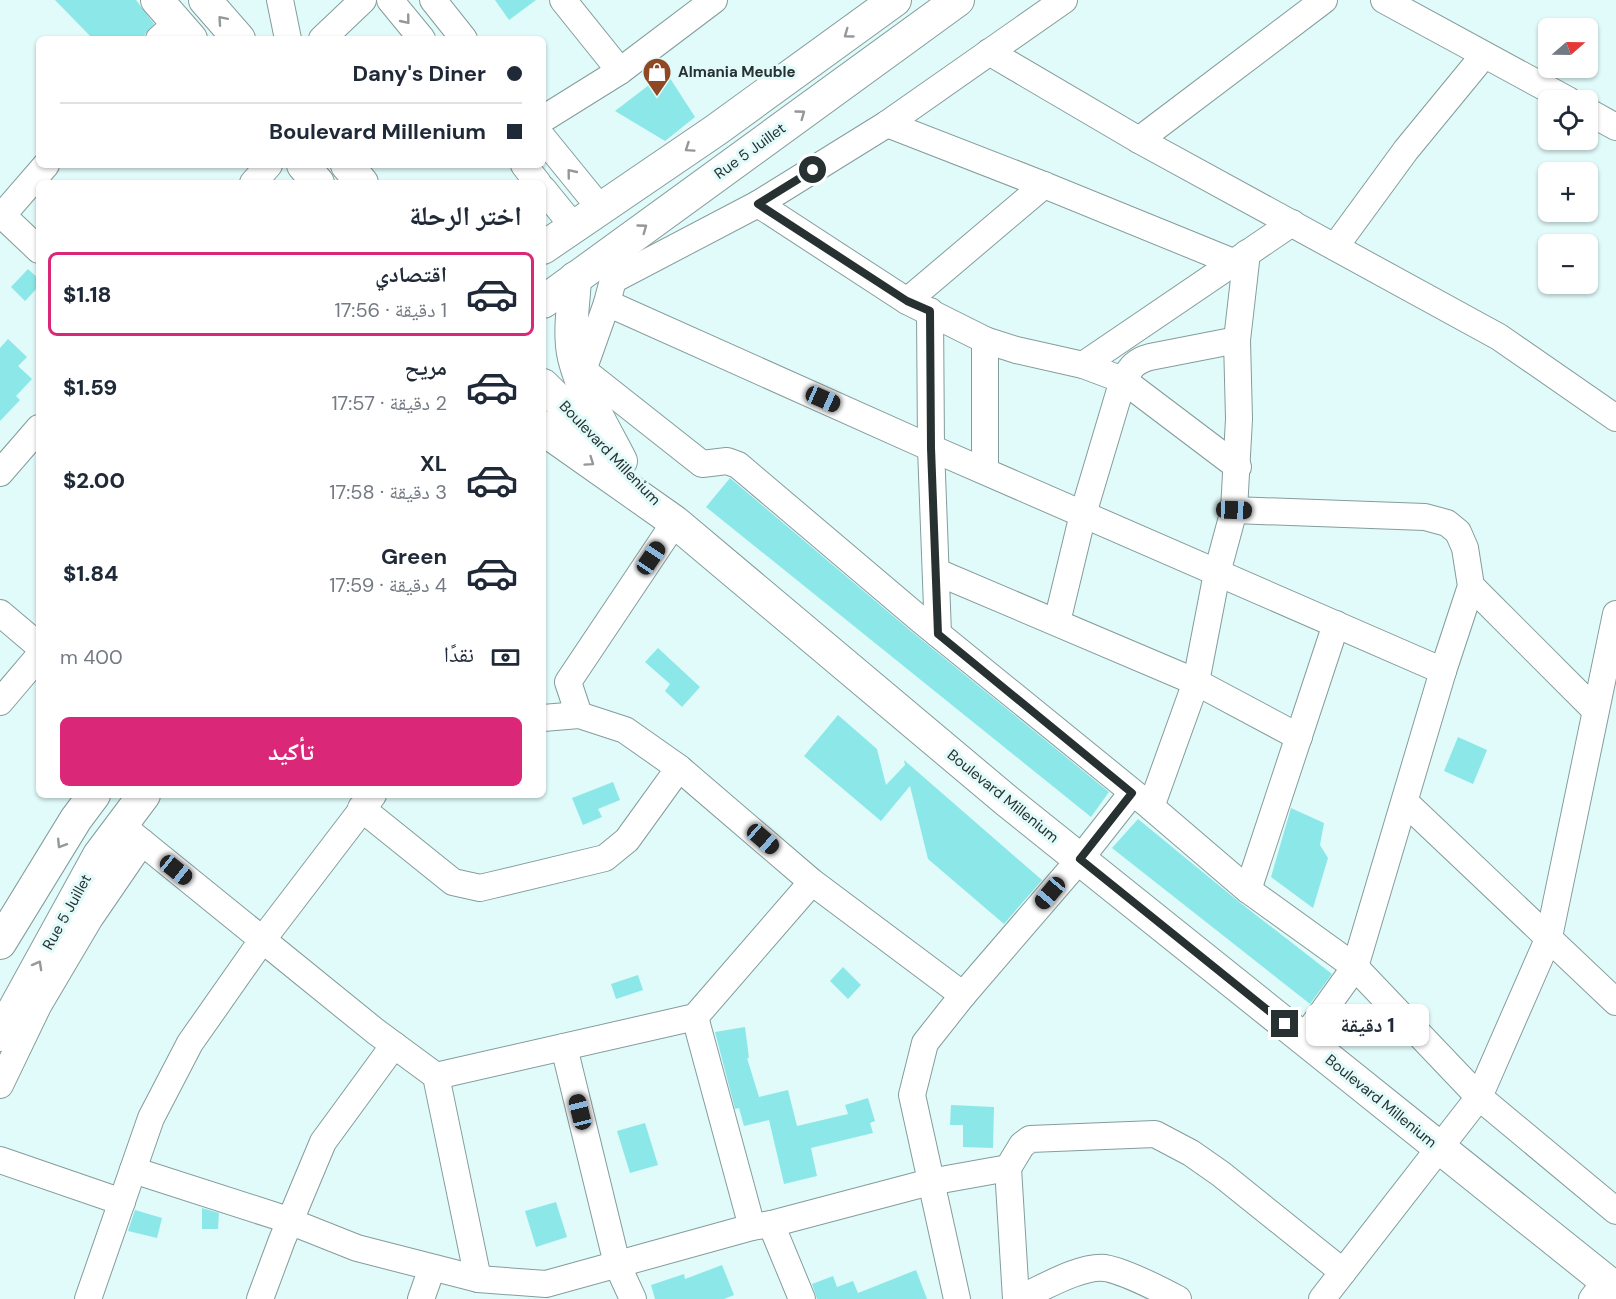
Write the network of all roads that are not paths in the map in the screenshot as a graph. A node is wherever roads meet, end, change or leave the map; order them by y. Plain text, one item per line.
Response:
1 (205, 0) edge
2 (280, 0) edge
3 (363, 0) edge
4 (390, 0) edge
5 (433, 0) edge
6 (563, 0) edge
7 (714, 0) edge
8 (895, 0) edge
9 (958, 0) edge
10 (1064, 0) edge
11 (1324, 0) edge
12 (1384, 0) edge
13 (236, 36) edge
14 (287, 36) edge
15 (325, 36) edge
16 (420, 36) edge
17 (462, 36) edge
18 (989, 52) junction
19 (1484, 55) junction
20 (621, 71) junction
21 (1549, 90) edge
22 (546, 117) edge
23 (1598, 117) edge
24 (887, 124) junction
25 (1616, 127) edge
26 (1139, 140) junction
27 (546, 142) edge
28 (43, 168) edge
29 (266, 168) edge
30 (306, 168) edge
31 (350, 168) edge
32 (526, 168) edge
33 (256, 180) edge
34 (316, 180) edge
35 (360, 180) edge
36 (536, 180) edge
37 (1044, 185) junction
38 (546, 200) edge
39 (758, 204) junction
40 (600, 208) junction
41 (1, 217) edge
42 (1292, 223) junction
43 (556, 236) edge
44 (36, 247) edge
45 (1335, 247) junction
46 (1240, 257) junction
47 (598, 281) junction
48 (546, 301) edge
49 (919, 306) junction
50 (985, 340) junction
51 (1237, 340) junction
52 (1083, 365) junction
53 (1124, 380) junction
54 (546, 388) edge
55 (1616, 418) edge
56 (546, 430) edge
57 (36, 437) edge
58 (931, 448) junction
59 (621, 461) junction
60 (1238, 467) junction
61 (985, 471) junction
62 (0, 472) edge
63 (1234, 510) junction
64 (1083, 514) junction
65 (675, 522) junction
66 (937, 572) junction
67 (1217, 573) junction
68 (1471, 586) junction
69 (0, 613) edge
70 (1616, 614) edge
71 (1057, 622) junction
72 (1336, 624) junction
73 (938, 634) junction
74 (36, 643) edge
75 (36, 660) edge
76 (1443, 671) junction
77 (1196, 682) junction
78 (0, 702) edge
79 (1596, 710) junction
80 (579, 715) junction
81 (546, 718) edge
82 (1299, 737) junction
83 (680, 768) junction
84 (92, 798) edge
85 (143, 798) edge
86 (1142, 800) junction
87 (367, 801) edge
88 (1405, 802) junction
89 (131, 834) junction
90 (1080, 859) junction
91 (812, 882) junction
92 (1248, 890) junction
93 (1549, 937) junction
94 (263, 939) junction
95 (0, 943) edge
96 (1355, 967) junction
97 (963, 995) junction
98 (1616, 1002) edge
99 (695, 1017) junction
100 (0, 1035) edge
101 (1304, 1038) junction
102 (394, 1045) junction
103 (564, 1047) junction
104 (436, 1076) junction
105 (0, 1085) edge
106 (1479, 1096) junction
107 (1440, 1148) junction
108 (0, 1161) edge
109 (1008, 1168) junction
110 (133, 1170) junction
111 (930, 1182) junction
112 (122, 1202) junction
113 (1616, 1211) edge
114 (289, 1221) junction
115 (762, 1226) junction
116 (617, 1264) junction
117 (432, 1268) junction
118 (1343, 1272) junction
119 (478, 1279) junction
120 (1605, 1290) edge
121 (542, 1292) edge
122 (88, 1299) edge
123 (260, 1299) edge
124 (421, 1299) edge
125 (633, 1299) edge
126 (802, 1299) edge
127 (957, 1299) edge
128 (1017, 1299) edge
129 (1178, 1299) edge
130 (1322, 1299) edge

13 -> 1 main road
2 - 14 street
3 - 15 street
4 -> 16 street
5 - 17 street
6 - 20 street
7 - 20 street
8 -> 40 main road
47 -> 9 main road, Rue 5 Juillet
10 - 18 street
11 - 26 street
12 - 19 street
18 - 24 street
18 - 26 street
19 - 21 street
19 - 45 street
20 - 22 street
23 - 25 street
24 - 37 street
24 - 39 street
26 - 42 street
40 -> 27 street
28 - 41 street
29 - 33 street
30 - 34 main road
31 - 35 main road
32 - 36 street
37 - 46 street
37 - 49 street
38 - 43 street
39 - 47 street
39 - 49 street
40 - 43 main road
41 - 44 street
42 - 45 street
42 - 46 street
45 - 55 street
46 - 51 street
46 - 52 street
47 - 48 main road, Rue 5 Juillet
47 - 58 street
47 - 59 main road
47 - 73 street
49 - 50 street
49 - 58 street
50 - 52 street
50 - 61 street
51 - 53 street
51 - 60 street
52 - 53 street
53 - 60 street
53 - 64 street
54 - 59 main road, Boulevard Millenium
56 -> 65 main road, Boulevard Millenium
57 - 62 street
58 - 61 street
58 - 66 street
59 - 65 main road, Boulevard Millenium
60 - 63 street
61 - 64 street
63 - 67 street
63 - 68 street
64 - 67 street
64 - 71 street
65 - 80 street
65 - 90 main road, Boulevard Millenium
66 - 71 street
66 - 73 street
67 - 72 street
67 - 77 street
68 - 76 street
68 - 79 street
69 - 74 street
70 - 79 street
71 - 77 street
72 - 76 street
72 - 82 street
73 - 86 street
75 - 78 street
76 - 88 street
77 - 82 street
77 - 86 street
79 - 93 street
80 - 81 street
80 - 83 street
82 - 92 street
83 - 87 street
83 - 91 street
84 -> 95 main road
85 - 89 main road, Rue 5 Juillet
86 - 90 street
86 - 92 street
87 - 94 street
88 - 93 street
88 - 96 street
89 - 94 street
100 -> 89 main road, Rue 5 Juillet
89 - 105 street
90 - 97 street
90 - 101 main road, Boulevard Millenium
91 - 97 street
91 - 99 street
92 - 96 street
93 - 98 street
93 - 106 street
94 - 102 street
94 - 110 street
96 - 101 street
96 - 106 street
97 - 111 street
99 - 103 street
99 - 115 street
101 - 107 main road, Boulevard Millenium
102 - 104 street
102 - 114 street
103 - 104 street
103 - 116 street
104 - 119 street
106 - 107 street
106 - 113 street
107 - 118 street
107 - 120 main road, Boulevard Millenium
108 - 112 street
109 - 111 street
109 - 118 street
109 - 128 street
110 - 112 street
110 - 114 street
111 - 115 street
111 - 127 street
112 - 122 street
114 - 117 street
114 - 123 street
115 - 116 street
115 - 126 street
116 - 121 street
116 - 125 street
117 - 119 street
117 - 124 street
118 - 130 street
119 - 121 street
128 - 129 street

